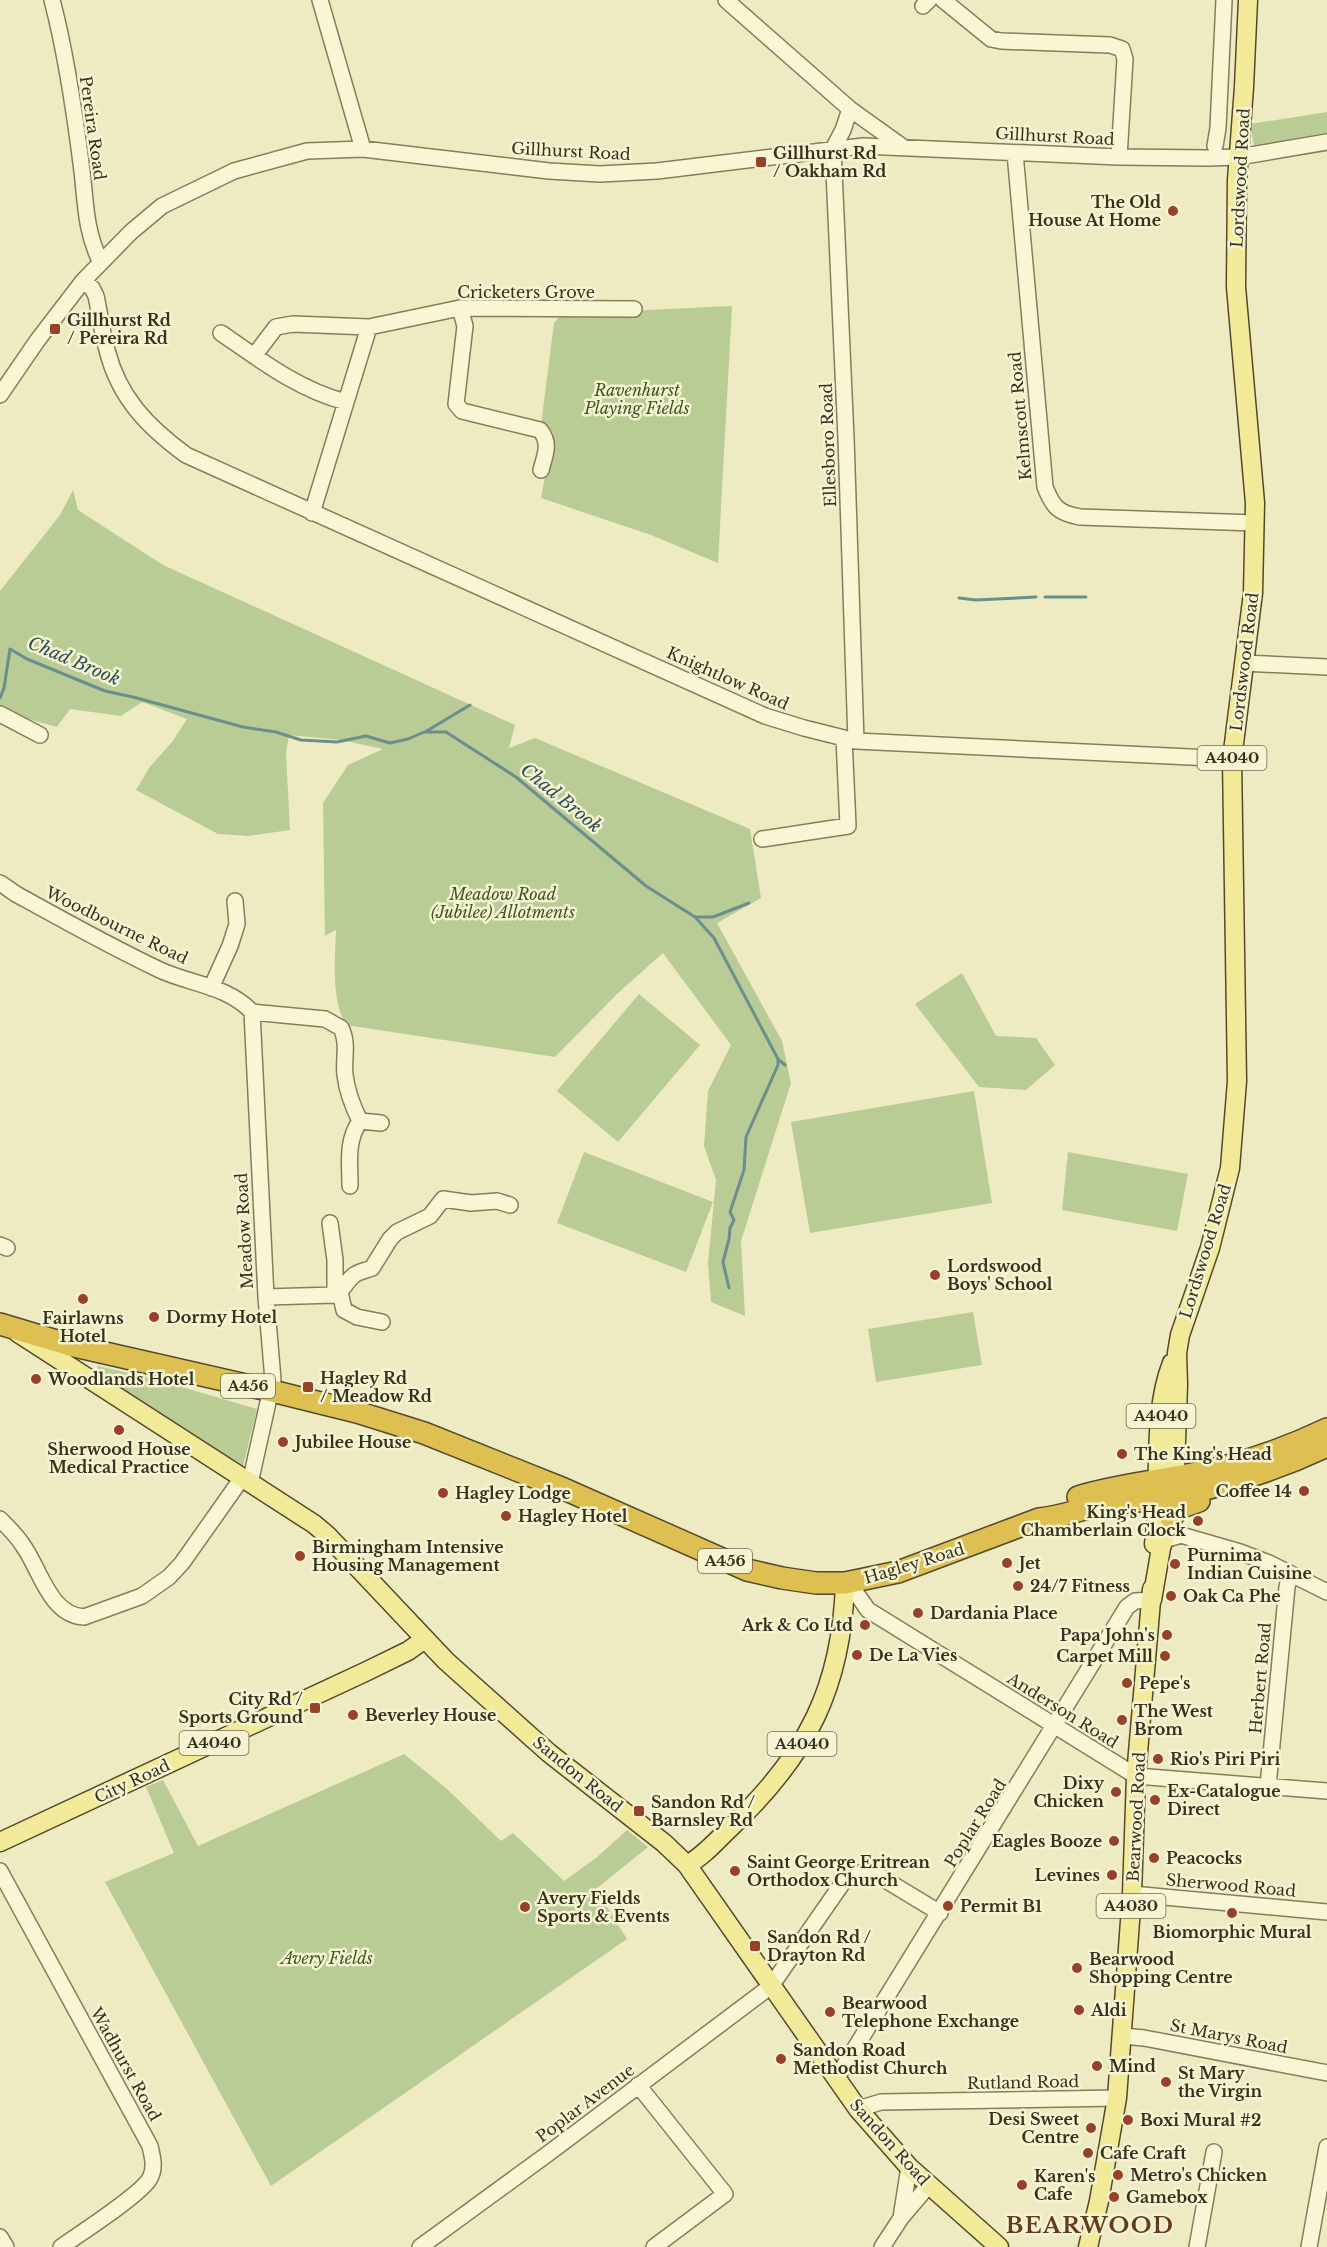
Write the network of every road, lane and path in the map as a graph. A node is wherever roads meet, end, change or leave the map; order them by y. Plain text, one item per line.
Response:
1 (52, 0) edge
2 (320, 0) edge
3 (726, 0) edge
4 (943, 0) edge
5 (1224, 0) edge
6 (1248, 0) edge
7 (1247, 19) junction
8 (1223, 21) junction
9 (850, 109) junction
10 (1327, 142) edge
11 (1215, 146) dead end
12 (903, 147) junction
13 (363, 149) junction
14 (833, 149) junction
15 (1015, 153) junction
16 (1119, 157) junction
17 (1239, 157) junction
18 (100, 261) junction
19 (83, 281) junction
20 (460, 308) junction
21 (634, 309) dead end
22 (369, 327) junction
23 (221, 333) dead end
24 (254, 356) junction
25 (0, 395) edge
26 (346, 402) junction
27 (541, 470) dead end
28 (312, 513) junction
29 (1255, 523) junction
30 (1243, 663) junction
31 (1327, 667) edge
32 (0, 714) edge
33 (40, 735) dead end
34 (850, 739) junction
35 (1232, 759) junction
36 (762, 839) dead end
37 (0, 883) edge
38 (235, 901) dead end
39 (211, 988) junction
40 (252, 1011) junction
41 (360, 1121) junction
42 (381, 1123) dead end
43 (350, 1186) dead end
44 (510, 1205) dead end
45 (330, 1223) dead end
46 (337, 1294) junction
47 (266, 1297) junction
48 (382, 1322) dead end
49 (7, 1327) edge
50 (70, 1345) junction
51 (84, 1376) junction
52 (272, 1391) junction
53 (1327, 1429) edge
54 (1327, 1446) edge
55 (1242, 1479) junction
56 (246, 1480) junction
57 (1167, 1488) junction
58 (1171, 1518) junction
59 (0, 1519) edge
60 (1164, 1540) junction
61 (1290, 1575) junction
62 (847, 1583) junction
63 (1327, 1592) edge
64 (1152, 1600) junction
65 (425, 1639) junction
66 (1055, 1726) junction
67 (1136, 1776) junction
68 (1268, 1786) junction
69 (1327, 1791) edge
70 (0, 1842) edge
71 (687, 1865) junction
72 (0, 1871) edge
73 (1132, 1894) junction
74 (1327, 1912) edge
75 (940, 1913) junction
76 (771, 1986) junction
77 (1123, 2036) junction
78 (1327, 2073) edge
79 (836, 2079) junction
80 (638, 2085) junction
81 (1118, 2098) junction
82 (858, 2109) junction
83 (1327, 2147) edge
84 (1214, 2152) dead end
85 (909, 2167) junction
86 (929, 2185) junction
87 (901, 2218) junction
88 (0, 2237) edge
89 (6, 2247) edge
90 (61, 2247) edge
91 (420, 2247) edge
92 (654, 2247) edge
93 (882, 2247) edge
94 (999, 2247) edge
95 (1088, 2247) edge
96 (1197, 2247) edge
97 (1309, 2247) edge

1 - 18 street, Pereira Road
2 - 13 street
3 - 9 street
4 - 16 street
5 - 8 street
6 - 7 main road, Lordswood Road / A4040
7 - 8 street
7 - 17 main road, Lordswood Road / A4040
8 - 11 street
9 - 12 street
9 - 14 street
10 - 17 street, Gillhurst Road
12 - 14 street, Gillhurst Road
12 - 15 street, Gillhurst Road
13 - 14 street, Gillhurst Road
13 - 18 street, Gillhurst Road
14 - 34 street, Ellesboro Road
15 - 16 street, Gillhurst Road
15 - 29 street, Kelmscott Road
16 - 17 street, Gillhurst Road
17 - 29 main road, Lordswood Road / A4040
18 - 19 street, Gillhurst Road
19 - 25 street, Gillhurst Road
19 - 28 street, Knightlow Road
20 - 21 street, Cricketers Grove
20 - 22 street, Cricketers Grove
20 - 27 street
22 - 24 street, Cricketers Grove
22 - 26 street
23 - 24 street
24 - 26 street
26 - 28 street
28 - 34 street, Knightlow Road
29 - 30 main road, Lordswood Road / A4040
30 - 31 street
30 - 35 main road, Lordswood Road / A4040
32 - 33 street
34 - 35 street, Knightlow Road
34 - 36 street, Ellesboro Road
35 - 57 main road, Lordswood Road / A4040
37 - 39 street, Woodbourne Road
38 - 39 street
39 - 40 street, Woodbourne Road
40 - 41 street
40 - 47 street, Meadow Road
41 - 42 street
41 - 43 street
44 - 46 street
45 - 46 street
46 - 47 street
46 - 48 street
47 - 52 street, Meadow Road
49 - 50 highway, Hagley Road / A456
49 - 51 main road, Sandon Road
50 - 51 main road
50 - 52 highway, Hagley Road / A456
51 - 56 main road, Sandon Road
52 - 56 street, Meadow Road
52 - 62 highway, Hagley Road / A456
53 - 57 highway, A456
54 - 55 highway, A456
55 - 57 highway, A456
55 - 58 highway, A456
56 - 59 street
56 - 65 main road, Sandon Road
57 - 58 main road, Bearwood Road / A4030
57 - 62 highway, Hagley Road / A456
57 - 64 main road, Bearwood Road / A4030
58 - 60 main road, Bearwood Road / A4030
60 - 61 street
60 - 64 main road, Bearwood Road / A4030
61 - 63 street
61 - 68 street, Herbert Road
62 - 66 street, Anderson Road
62 - 71 main road, A4040
64 - 66 street, Poplar Road
64 - 67 main road, Bearwood Road / A4030
65 - 70 main road, City Road / A4040
65 - 71 main road, Sandon Road
66 - 67 street, Anderson Road
66 - 75 street, Poplar Road
67 - 68 street, Anderson Road
67 - 73 main road, Bearwood Road / A4030
68 - 69 street, Anderson Road
71 - 76 main road, Sandon Road
72 - 90 street, Wadhurst Road
73 - 74 street, Sherwood Road
73 - 77 main road, Bearwood Road / A4030
75 - 76 street, Poplar Avenue
75 - 79 street, Poplar Road
76 - 79 main road, Sandon Road
76 - 80 street, Poplar Avenue
77 - 78 street, St Marys Road
77 - 81 main road, Bearwood Road / A4030
79 - 82 main road, Sandon Road
80 - 91 street, Poplar Avenue
80 - 92 street
81 - 82 street, Rutland Road
81 - 95 main road, Bearwood Road / A4030
82 - 85 main road, Sandon Road
83 - 97 street
84 - 96 street
85 - 86 main road, Sandon Road
85 - 87 street
86 - 87 street
86 - 94 main road, Sandon Road
87 - 93 street
88 - 89 street

